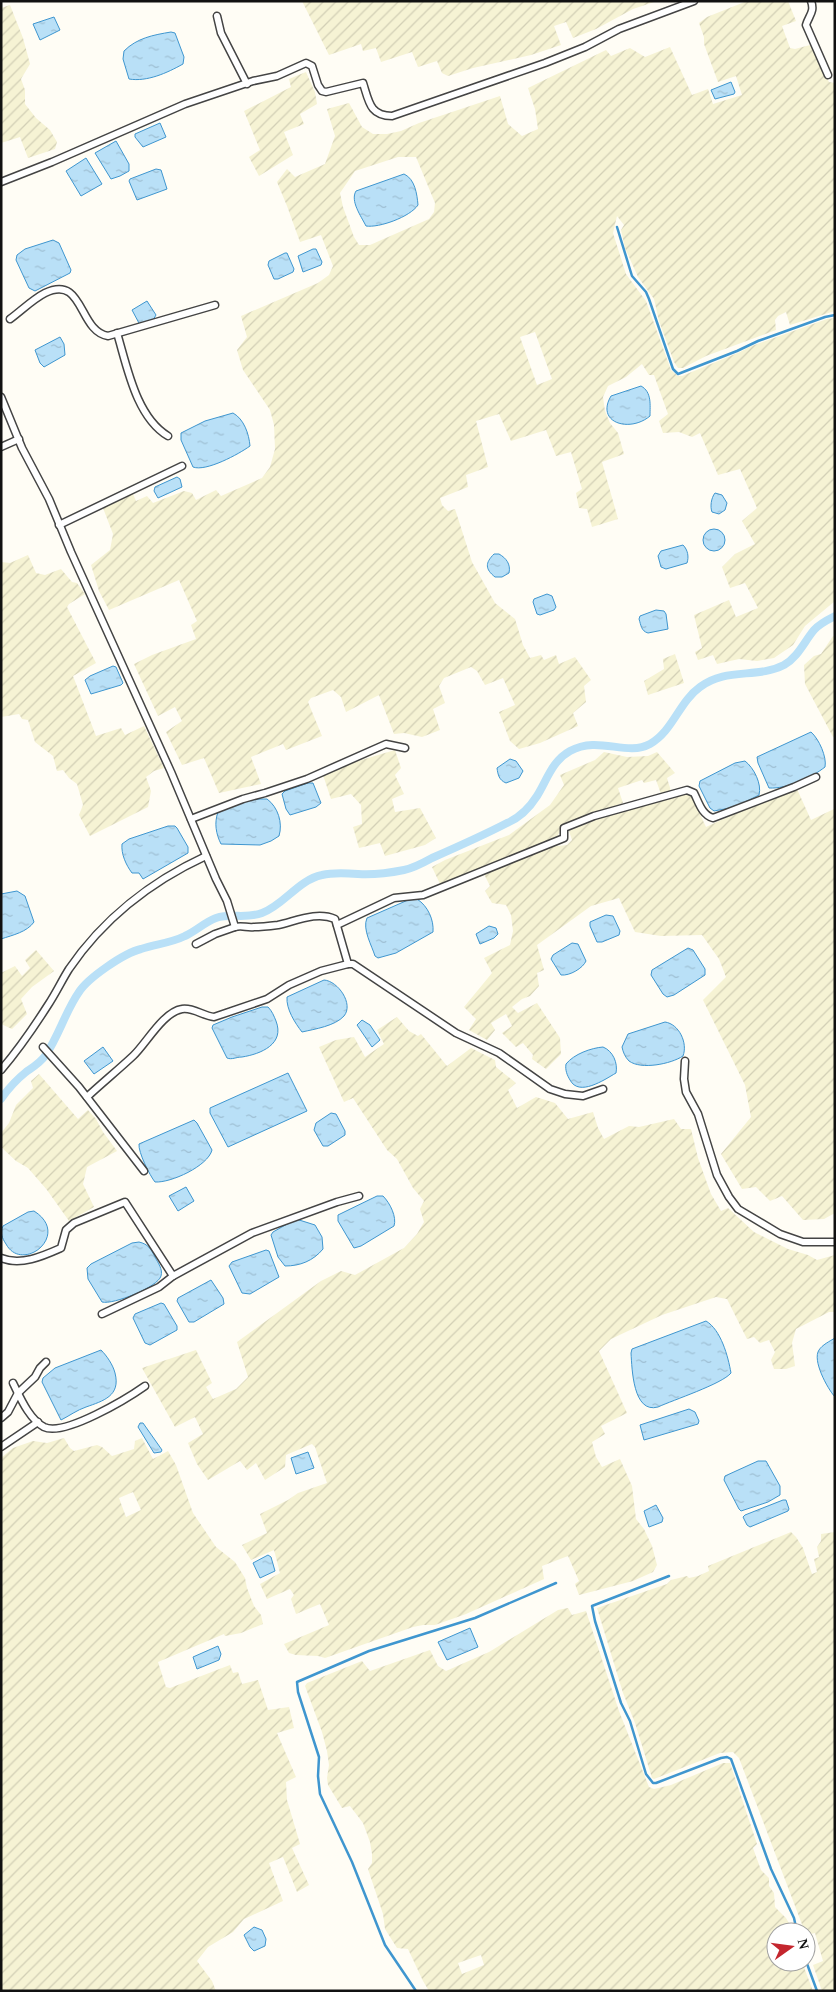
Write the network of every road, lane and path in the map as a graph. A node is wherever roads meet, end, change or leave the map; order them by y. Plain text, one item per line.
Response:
1 (694, 1) edge
2 (811, 1) edge
3 (217, 16) dead end
4 (828, 75) dead end
5 (247, 84) junction
6 (1, 182) edge
7 (215, 305) dead end
8 (10, 319) dead end
9 (117, 333) junction
10 (1, 397) edge
11 (168, 436) dead end
12 (19, 439) junction
13 (1, 447) edge
14 (182, 466) dead end
15 (59, 525) junction
16 (405, 748) dead end
17 (816, 777) dead end
18 (191, 820) junction
19 (206, 856) junction
20 (337, 925) junction
21 (235, 927) junction
22 (196, 944) dead end
23 (348, 964) junction
24 (43, 1047) dead end
25 (685, 1061) dead end
26 (1, 1070) edge
27 (603, 1089) dead end
28 (87, 1097) junction
29 (144, 1171) dead end
30 (359, 1196) dead end
31 (835, 1242) edge
32 (1, 1258) edge
33 (173, 1276) junction
34 (102, 1314) dead end
35 (46, 1362) dead end
36 (14, 1383) dead end
37 (145, 1386) dead end
38 (18, 1393) junction
39 (1, 1418) edge
40 (38, 1422) junction
41 (1, 1447) edge

1 - 5 street
2 - 4 street
3 - 5 street
5 - 6 street
7 - 9 street
8 - 9 street
9 - 11 street
10 - 12 street
12 - 13 street
12 - 15 street
14 - 15 street
15 - 18 street
16 - 18 street
17 - 20 street
18 - 19 street
19 - 21 street
19 - 26 street
20 - 21 street
20 - 23 street
21 - 22 street
23 - 27 street
23 - 28 street
24 - 28 street
25 - 31 street
28 - 29 street
30 - 33 street
32 - 33 street
33 - 34 street
35 - 38 street
36 - 38 street
37 - 40 street
38 - 39 street
38 - 40 street
40 - 41 street

